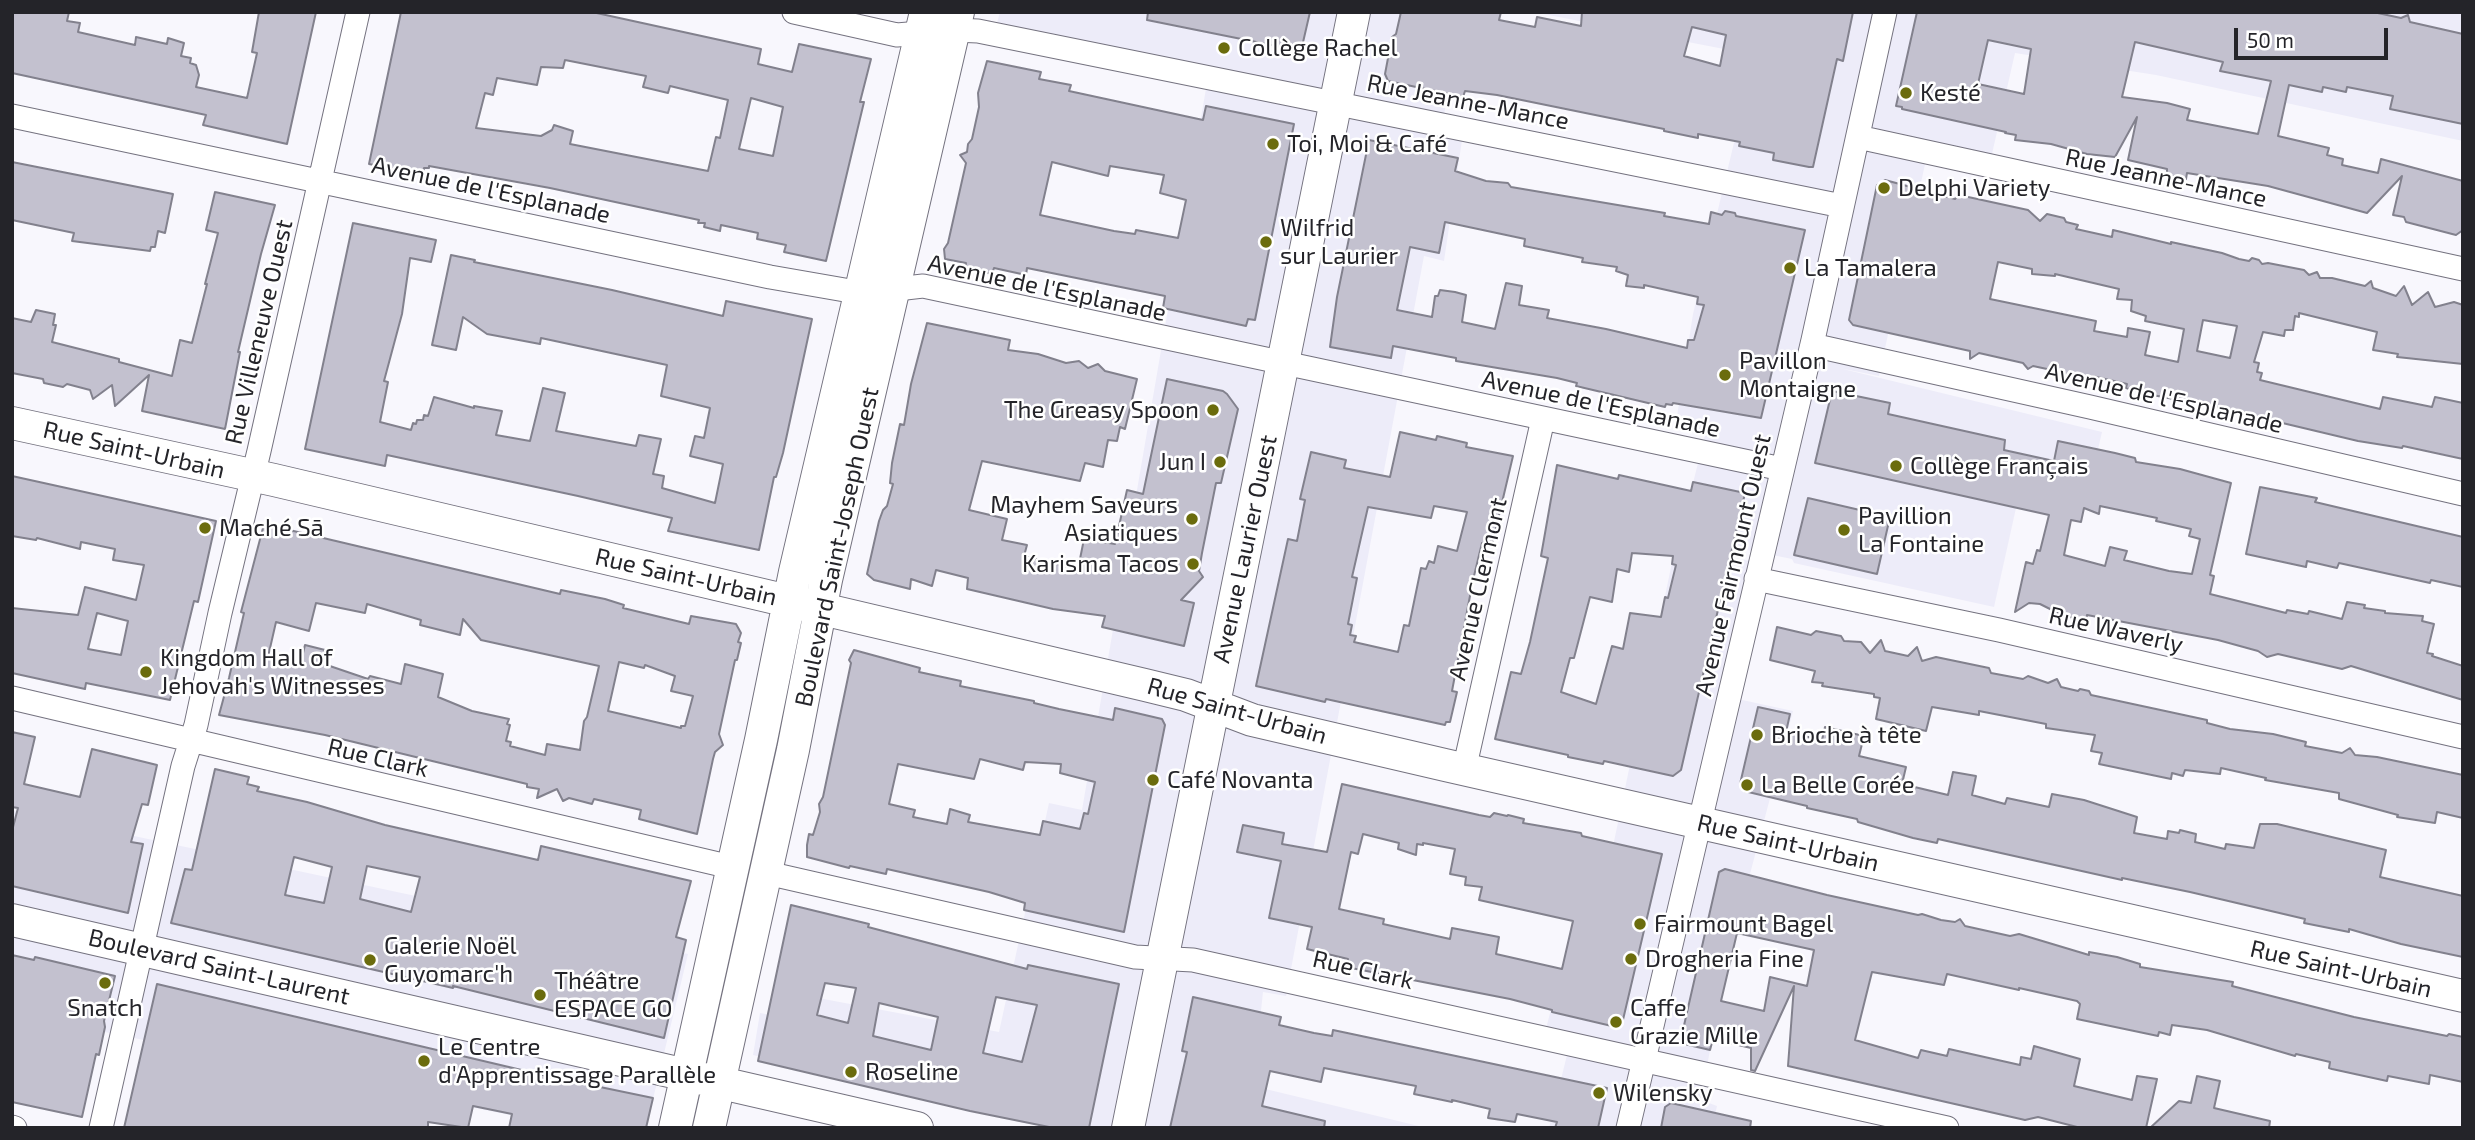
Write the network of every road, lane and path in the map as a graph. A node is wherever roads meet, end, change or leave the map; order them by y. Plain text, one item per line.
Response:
1 (358, 12) edge
2 (794, 12) edge
3 (1354, 12) edge
4 (1885, 12) edge
5 (956, 21) edge
6 (923, 22) edge
7 (1336, 102) junction
8 (12, 116) edge
9 (1858, 137) junction
10 (320, 181) junction
11 (1842, 206) junction
12 (2463, 269) edge
13 (895, 290) junction
14 (862, 293) junction
15 (1812, 345) junction
16 (1283, 364) junction
17 (1543, 419) junction
18 (12, 423) edge
19 (1782, 469) junction
20 (253, 476) junction
21 (2463, 494) edge
22 (1756, 579) junction
23 (789, 602) junction
24 (821, 610) junction
25 (12, 698) edge
26 (1213, 705) junction
27 (2463, 737) edge
28 (191, 741) junction
29 (1464, 770) junction
30 (1701, 824) junction
31 (731, 867) junction
32 (767, 873) junction
33 (12, 920) edge
34 (142, 948) junction
35 (1164, 958) junction
36 (2463, 996) edge
37 (1645, 1060) junction
38 (686, 1075) junction
39 (720, 1083) junction
40 (101, 1128) edge
41 (675, 1128) edge
42 (709, 1128) edge
43 (917, 1128) edge
44 (1128, 1128) edge
45 (1628, 1128) edge
46 (1947, 1128) edge

1 - 10 street, Rue Villeneuve Ouest
2 - 6 street, Rue Jeanne-Mance
3 - 7 main road, Avenue Laurier Ouest
4 - 9 street, Avenue Fairmount Ouest
5 - 6 street, Rue Jeanne-Mance
5 - 7 street, Rue Jeanne-Mance
5 - 13 main road, Boulevard Saint-Joseph Ouest
6 - 14 main road, Boulevard Saint-Joseph Ouest
7 - 11 street, Rue Jeanne-Mance
7 - 16 main road, Avenue Laurier Ouest
8 - 10 street, Avenue de l'Esplanade
9 - 11 street, Avenue Fairmount Ouest
9 - 12 street, Rue Jeanne-Mance
10 - 14 street, Avenue de l'Esplanade
10 - 20 street, Rue Villeneuve Ouest
11 - 15 street, Avenue Fairmount Ouest
13 - 14 street, Avenue de l'Esplanade
13 - 16 street, Avenue de l'Esplanade
13 - 24 main road, Boulevard Saint-Joseph Ouest
14 - 23 main road, Boulevard Saint-Joseph Ouest
15 - 19 street, Avenue Fairmount Ouest
15 - 21 street, Avenue de l'Esplanade
16 - 17 street, Avenue de l'Esplanade
16 - 26 main road, Avenue Laurier Ouest
17 - 19 street, Avenue de l'Esplanade
17 - 29 street, Avenue Clermont
18 - 20 main road, Rue Saint-Urbain
19 - 22 street, Avenue Fairmount Ouest
20 - 23 main road, Rue Saint-Urbain
20 - 28 street, Rue Villeneuve Ouest
22 - 27 street, Rue Waverly
22 - 30 street, Avenue Fairmount Ouest
23 - 24 main road, Rue Saint-Urbain
23 - 31 main road, Boulevard Saint-Joseph Ouest
24 - 26 main road, Rue Saint-Urbain
24 - 32 main road, Boulevard Saint-Joseph Ouest
25 - 28 street, Rue Clark
26 - 29 main road, Rue Saint-Urbain
26 - 35 main road, Avenue Laurier Ouest
28 - 31 street, Rue Clark
28 - 34 street, Rue Villeneuve Ouest
29 - 30 main road, Rue Saint-Urbain
30 - 36 main road, Rue Saint-Urbain
30 - 37 street, Avenue Fairmount Ouest
31 - 38 main road, Boulevard Saint-Joseph Ouest
32 - 35 street, Rue Clark
32 - 39 main road, Boulevard Saint-Joseph Ouest
33 - 34 main road, Boulevard Saint-Laurent
34 - 38 main road, Boulevard Saint-Laurent
34 - 40 street, Rue Villeneuve Ouest
35 - 37 street, Rue Clark
35 - 44 main road, Avenue Laurier Ouest
37 - 45 street, Avenue Fairmount Ouest
37 - 46 street, Rue Clark
38 - 39 main road, Boulevard Saint-Laurent
38 - 41 main road, Boulevard Saint-Joseph Ouest
39 - 42 main road, Boulevard Saint-Joseph Ouest
39 - 43 main road, Boulevard Saint-Laurent

